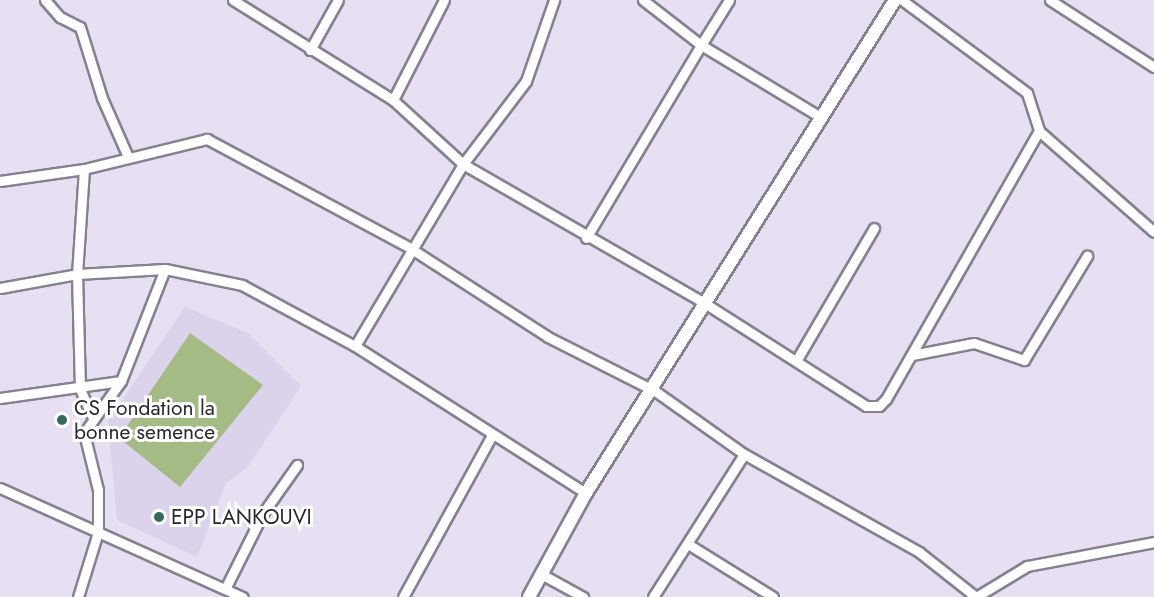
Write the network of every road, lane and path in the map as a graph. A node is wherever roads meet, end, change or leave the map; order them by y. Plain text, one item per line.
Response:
1 (45, 0) edge
2 (234, 0) edge
3 (338, 0) edge
4 (444, 0) edge
5 (554, 0) edge
6 (643, 0) edge
7 (729, 0) edge
8 (895, 0) edge
9 (902, 0) edge
10 (1050, 0) edge
11 (701, 45) junction
12 (310, 50) junction
13 (1154, 67) edge
14 (393, 100) junction
15 (822, 118) junction
16 (1040, 131) junction
17 (128, 157) junction
18 (463, 164) junction
19 (84, 169) junction
20 (0, 182) edge
21 (874, 228) dead end
22 (1154, 232) edge
23 (586, 238) junction
24 (410, 248) junction
25 (1087, 256) dead end
26 (165, 269) junction
27 (77, 274) junction
28 (0, 288) edge
29 (706, 304) junction
30 (355, 346) junction
31 (912, 355) junction
32 (796, 361) junction
33 (121, 381) junction
34 (80, 389) junction
35 (655, 391) junction
36 (0, 398) edge
37 (92, 416) junction
38 (491, 437) junction
39 (744, 454) junction
40 (297, 465) dead end
41 (0, 488) edge
42 (586, 493) junction
43 (98, 532) junction
44 (1154, 542) edge
45 (688, 544) junction
46 (543, 575) junction
47 (226, 587) junction
48 (78, 597) edge
49 (243, 597) edge
50 (403, 597) edge
51 (529, 597) edge
52 (583, 597) edge
53 (653, 597) edge
54 (773, 597) edge
55 (976, 597) edge

1 - 17 street
2 - 12 street
3 - 12 street
4 - 14 street
5 - 18 street
6 - 11 street
7 - 11 street
8 - 15 street
9 - 16 street
10 - 13 street
11 - 15 street
11 - 23 street
12 - 14 street
14 - 18 street
15 - 29 street
16 - 22 street
16 - 31 street
17 - 19 street
17 - 24 street
18 - 23 street
18 - 24 street
19 - 20 street
19 - 27 street
21 - 32 street
23 - 29 street
24 - 30 street
24 - 35 street
25 - 31 street
26 - 27 street
26 - 30 street
26 - 33 street
27 - 28 street
27 - 34 street
29 - 32 street
29 - 35 street
30 - 38 street
31 - 32 street
33 - 34 street
33 - 37 street
34 - 36 street
34 - 37 street
35 - 39 street
35 - 42 street
37 - 43 street
38 - 42 street
38 - 50 street
39 - 45 street
39 - 55 street
40 - 47 street
41 - 43 street
42 - 46 street
43 - 47 street
43 - 48 street
44 - 55 street
45 - 53 street
45 - 54 street
46 - 51 street
46 - 52 street
47 - 49 street

